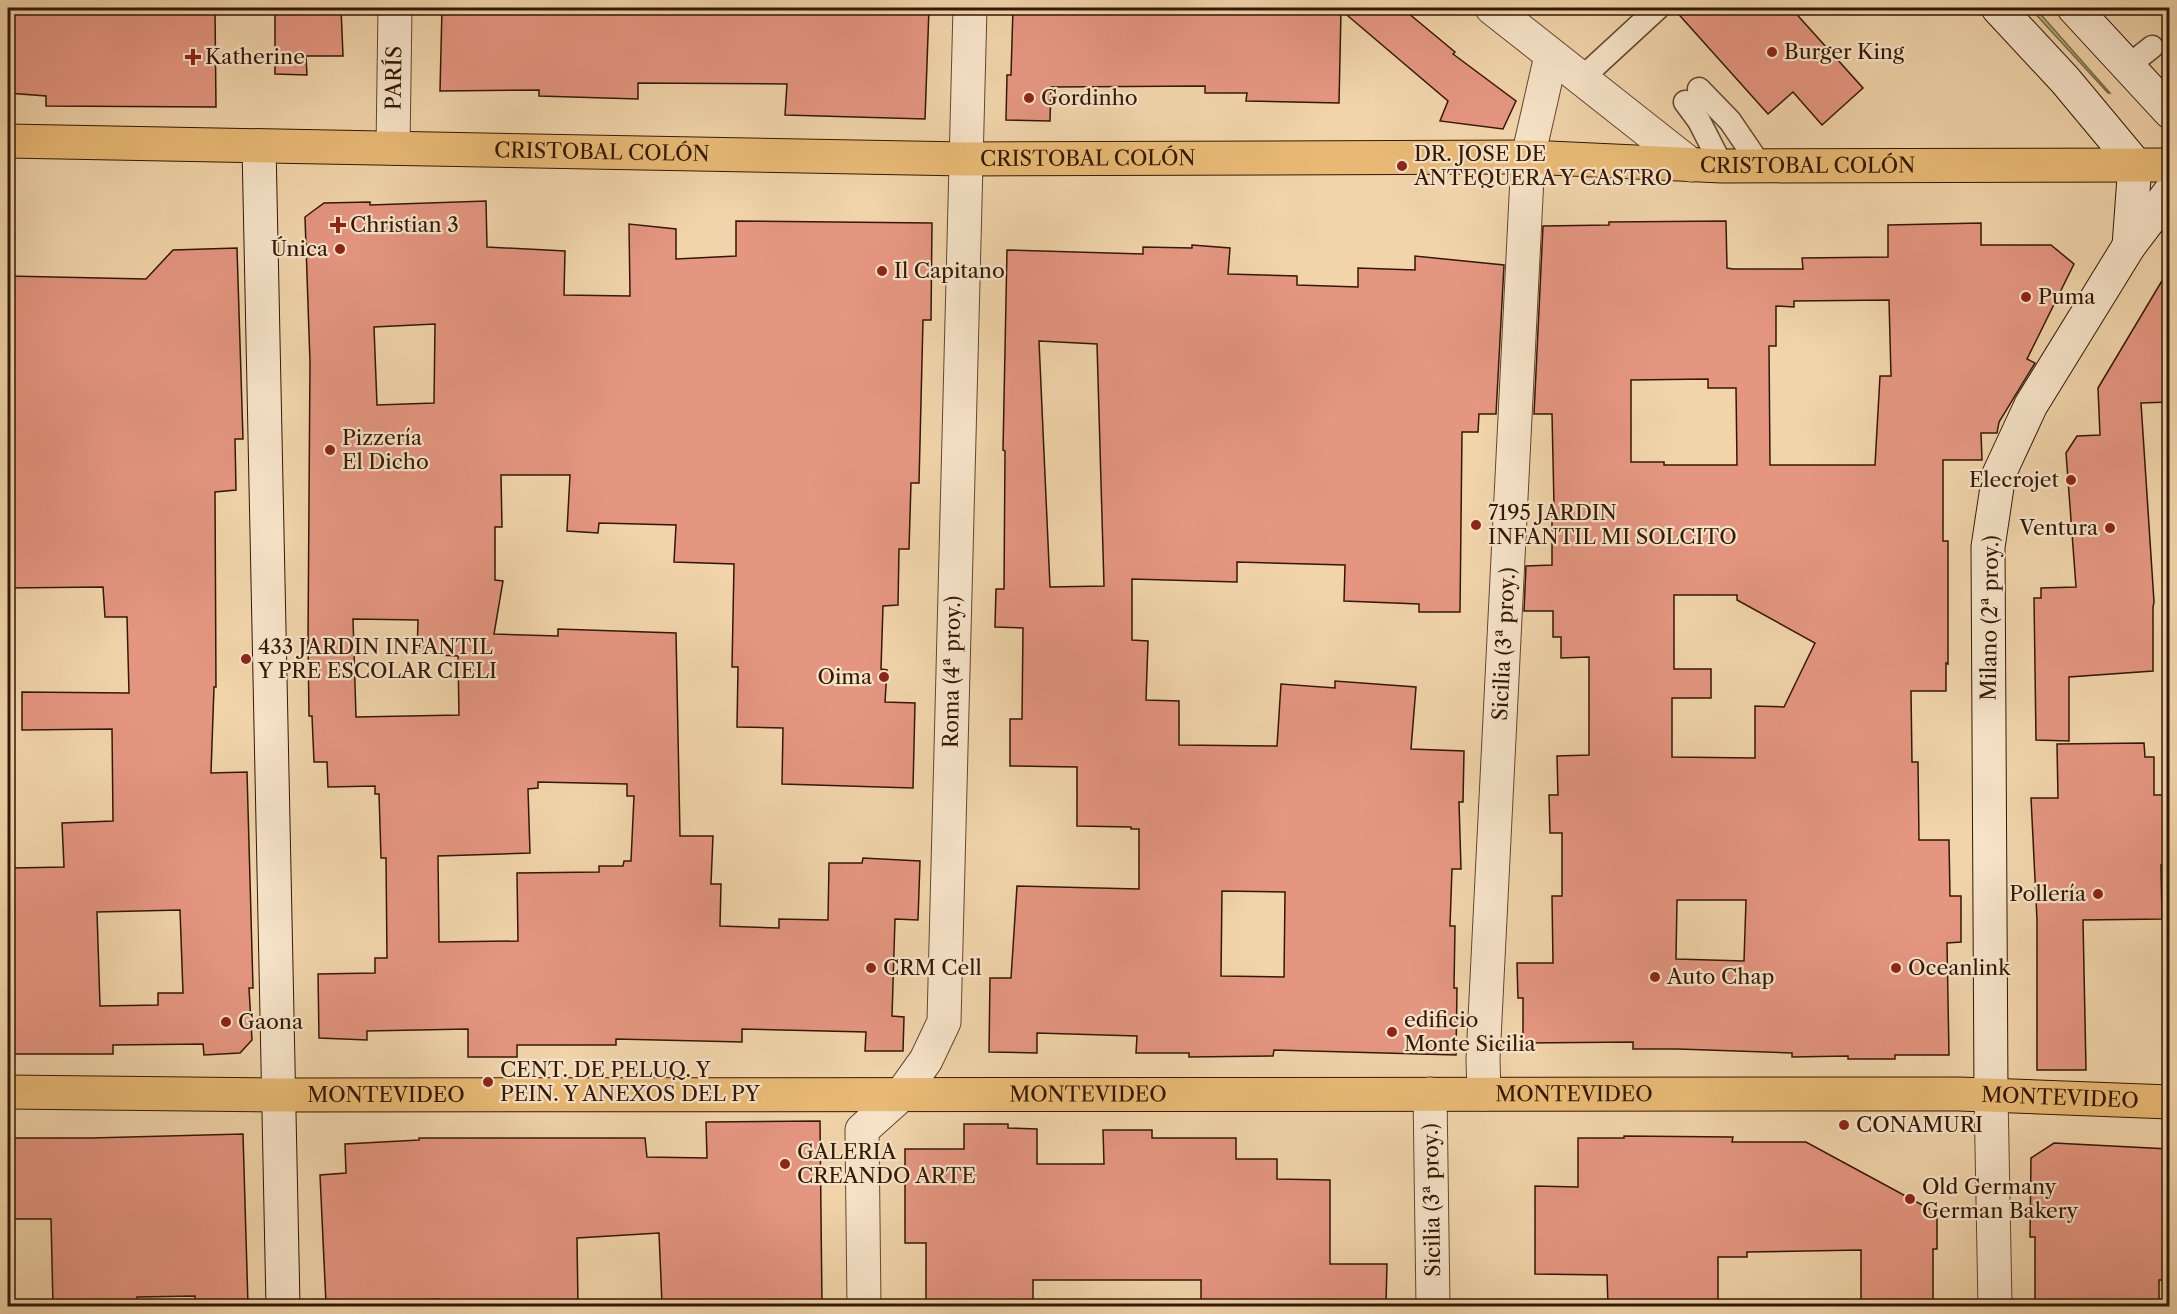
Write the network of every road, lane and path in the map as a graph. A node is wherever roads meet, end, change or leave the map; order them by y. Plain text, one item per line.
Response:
1 (395, 8) edge
2 (970, 8) edge
3 (1492, 8) edge
4 (1658, 8) edge
5 (1998, 8) edge
6 (2074, 8) edge
7 (1551, 56) junction
8 (1581, 79) junction
9 (2169, 112) edge
10 (8, 141) edge
11 (259, 146) junction
12 (393, 148) junction
13 (1528, 157) junction
14 (965, 159) junction
15 (1707, 165) junction
16 (1760, 165) junction
17 (2135, 165) junction
18 (2169, 165) edge
19 (2169, 192) edge
20 (2129, 246) junction
21 (8, 1092) edge
22 (1430, 1094) junction
23 (1484, 1094) junction
24 (1991, 1094) junction
25 (279, 1095) junction
26 (901, 1095) junction
27 (2169, 1101) edge
28 (283, 1306) edge
29 (864, 1306) edge
30 (1433, 1306) edge
31 (1995, 1306) edge

1 - 12 street, PARÍS
2 - 14 street, Roma (4ª proy.)
3 - 7 street
4 - 8 lane
5 - 17 street
6 - 9 street
7 - 8 street
7 - 13 street, Sicilia (3ª proy.)
8 - 15 street
10 - 11 main road, CRISTOBAL COLÓN
11 - 12 main road, CRISTOBAL COLÓN
11 - 25 street
12 - 14 main road, CRISTOBAL COLÓN
13 - 14 main road, CRISTOBAL COLÓN
13 - 15 main road, CRISTOBAL COLÓN
13 - 23 street, Sicilia (3ª proy.)
14 - 26 street, Roma (4ª proy.)
15 - 16 main road, CRISTOBAL COLÓN
15 - 16 lane
16 - 17 main road, CRISTOBAL COLÓN
17 - 18 main road, CRISTOBAL COLÓN
17 - 20 street
19 - 20 street, Milano (2ª proy.)
20 - 24 street, Milano (2ª proy.)
21 - 25 main road, MONTEVIDEO
22 - 23 main road, MONTEVIDEO
22 - 26 main road, MONTEVIDEO
22 - 30 street, Sicilia (3ª proy.)
23 - 24 main road, MONTEVIDEO
24 - 27 main road, MONTEVIDEO
24 - 31 street, Milano (2ª proy.)
25 - 26 main road, MONTEVIDEO
25 - 28 street
26 - 29 street, Roma (4ª proy.)

